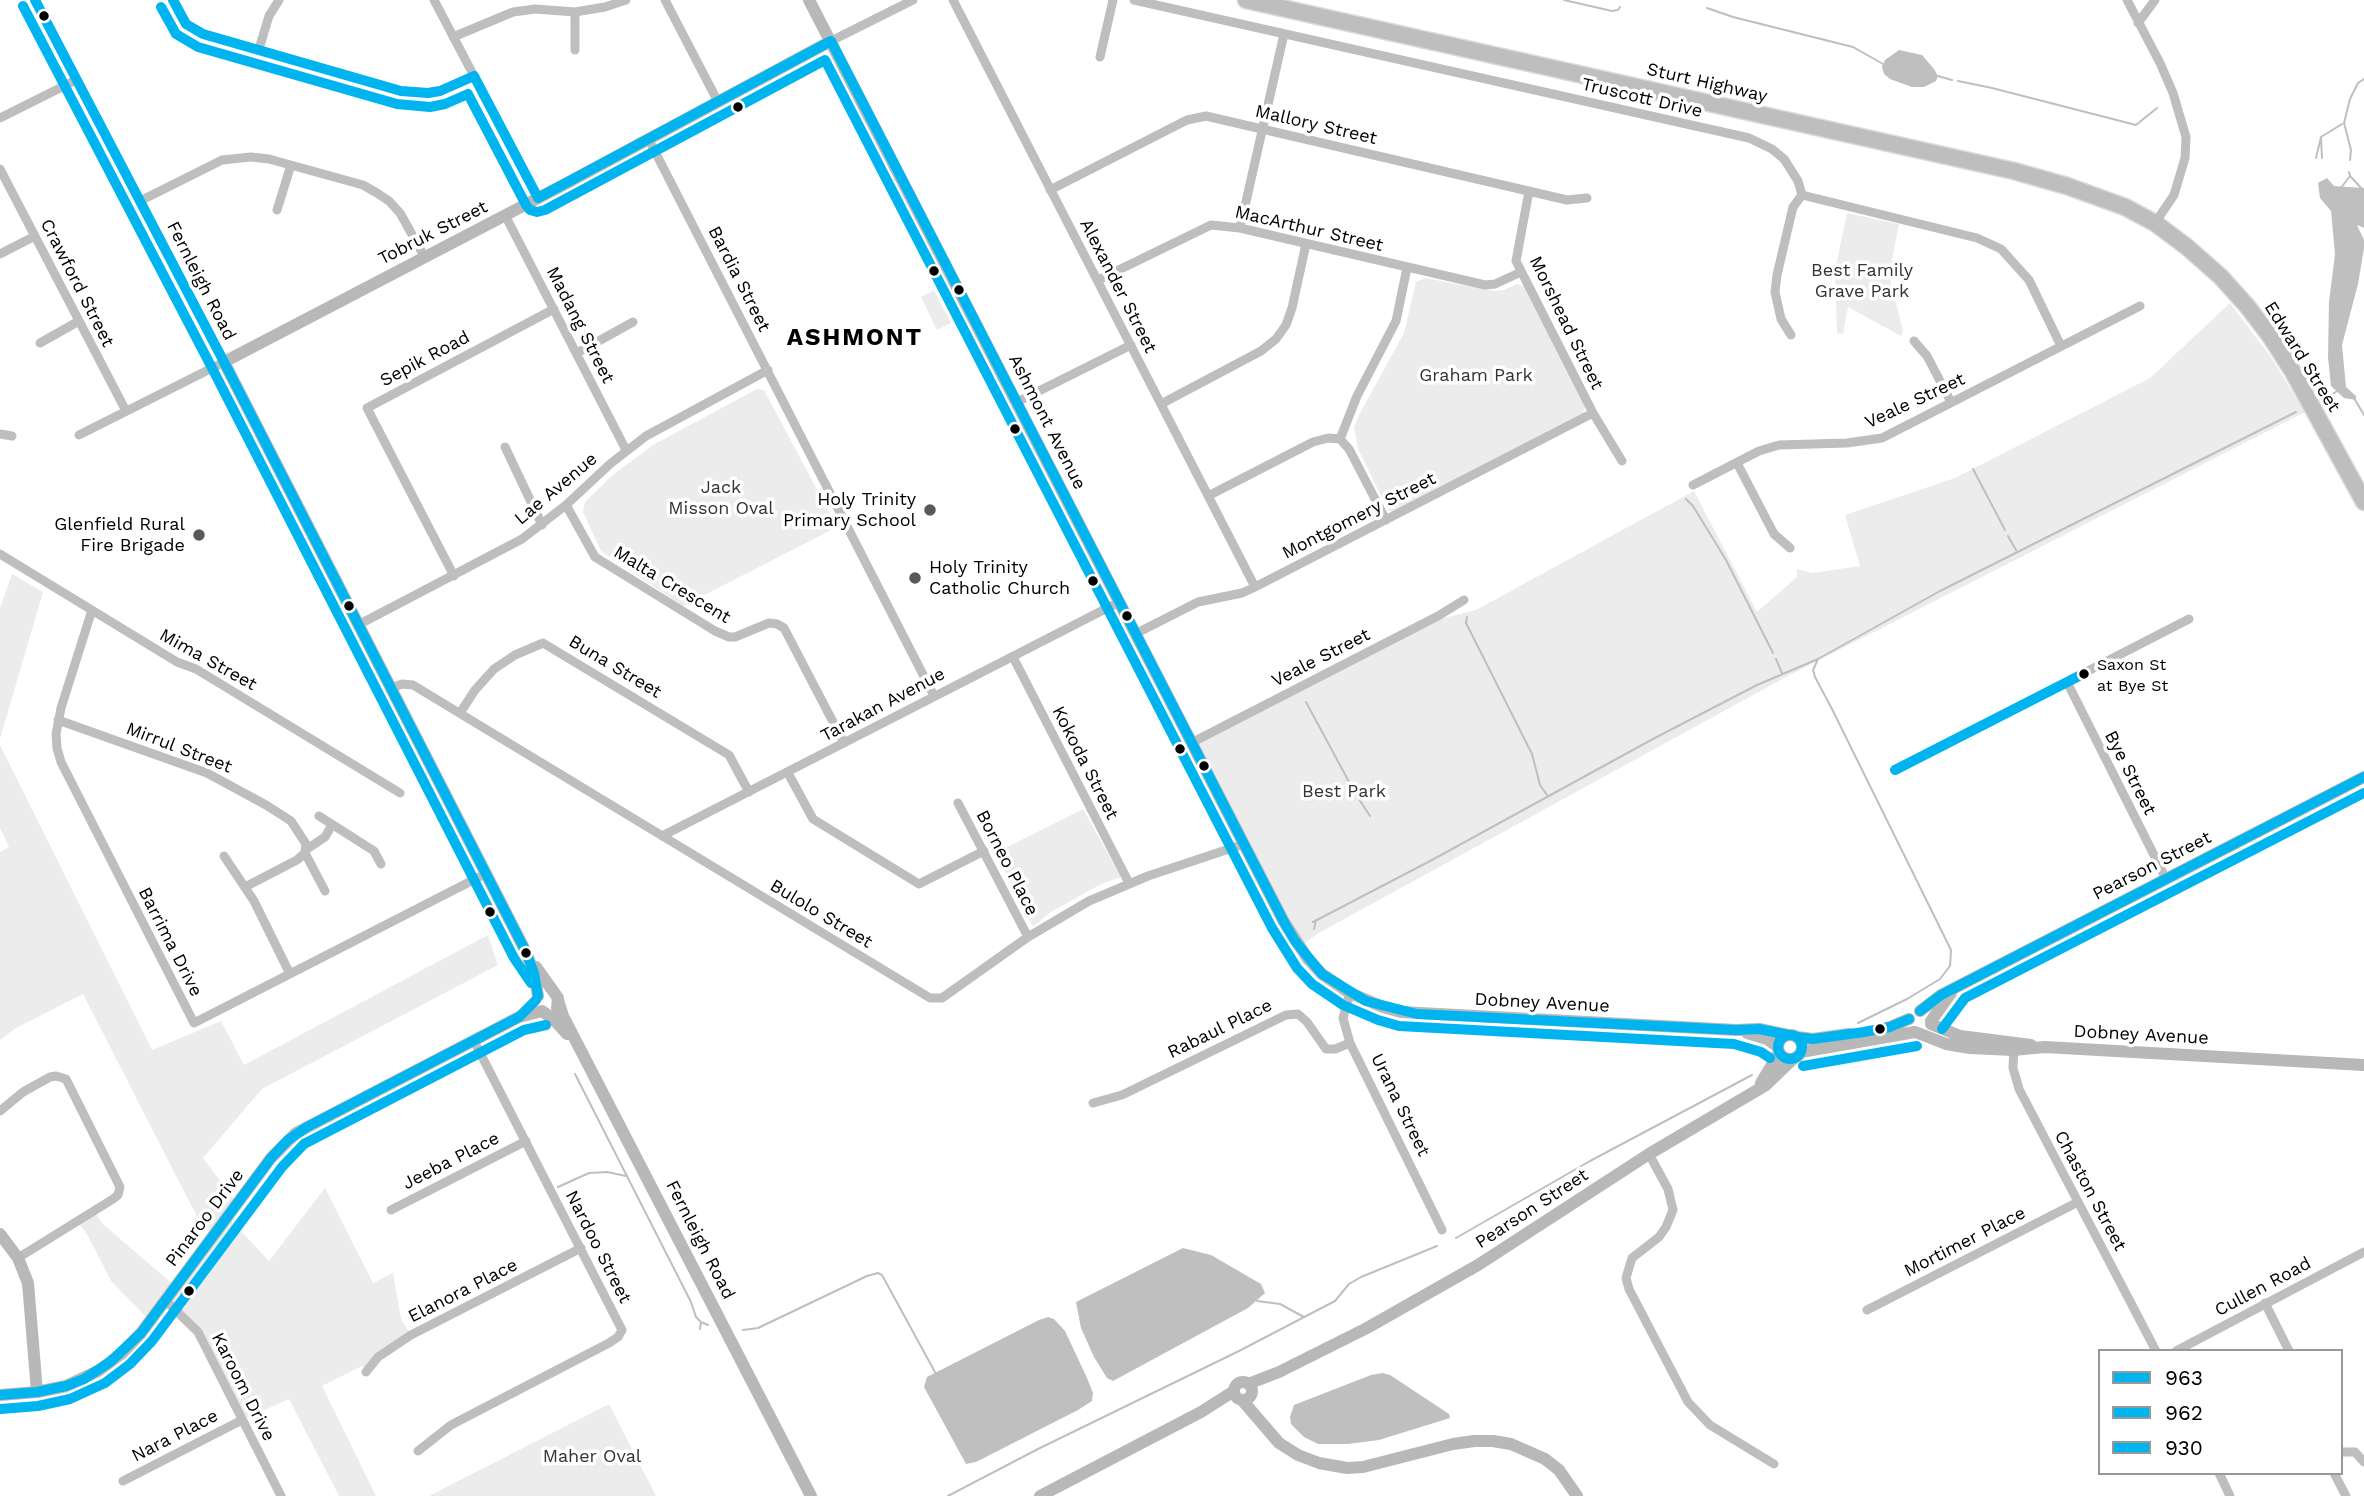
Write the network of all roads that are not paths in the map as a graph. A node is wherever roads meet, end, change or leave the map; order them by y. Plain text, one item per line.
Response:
1 (35, 0) edge
2 (173, 0) edge
3 (279, 0) edge
4 (434, 0) edge
5 (626, 0) edge
6 (665, 0) edge
7 (809, 0) edge
8 (913, 0) edge
9 (953, 0) edge
10 (1113, 0) edge
11 (1134, 0) edge
12 (1246, 0) edge
13 (2127, 0) edge
14 (2155, 0) edge
15 (575, 12) junction
16 (2138, 23) junction
17 (1284, 34) junction
18 (453, 37) junction
19 (831, 41) junction
20 (259, 49) junction
21 (575, 50) dead end
22 (1100, 57) dead end
23 (474, 76) junction
24 (76, 80) junction
25 (717, 100) junction
26 (0, 118) edge
27 (1264, 129) junction
28 (648, 138) junction
29 (290, 165) junction
30 (0, 169) edge
31 (1050, 190) junction
32 (1529, 191) junction
33 (1802, 195) junction
34 (538, 198) junction
35 (1587, 198) dead end
36 (140, 201) junction
37 (277, 210) dead end
38 (505, 215) junction
39 (2155, 223) junction
40 (1240, 228) junction
41 (35, 236) junction
42 (1306, 244) junction
43 (0, 254) edge
44 (424, 256) junction
45 (1407, 268) junction
46 (1521, 271) junction
47 (1098, 280) junction
48 (2140, 306) dead end
49 (554, 309) junction
50 (79, 321) junction
51 (633, 322) dead end
52 (1790, 335) dead end
53 (1914, 341) dead end
54 (40, 343) dead end
55 (1131, 345) junction
56 (2061, 346) junction
57 (577, 354) junction
58 (224, 362) junction
59 (768, 370) junction
60 (1017, 402) junction
61 (1951, 402) junction
62 (1161, 404) junction
63 (126, 411) junction
64 (1593, 413) junction
65 (0, 434) edge
66 (79, 435) dead end
67 (12, 436) dead end
68 (1340, 439) junction
69 (505, 447) dead end
70 (626, 450) junction
71 (1622, 461) dead end
72 (1737, 463) junction
73 (1693, 485) dead end
74 (1208, 496) junction
75 (2364, 502) edge
76 (566, 505) junction
77 (1386, 520) junction
78 (542, 524) junction
79 (1790, 548) dead end
80 (0, 554) edge
81 (454, 576) junction
82 (1255, 587) junction
83 (1464, 600) dead end
84 (1119, 602) junction
85 (92, 610) junction
86 (2189, 619) dead end
87 (358, 625) junction
88 (1135, 634) junction
89 (1013, 657) junction
90 (2067, 682) junction
91 (391, 688) junction
92 (934, 696) junction
93 (460, 713) junction
94 (58, 720) junction
95 (845, 743) junction
96 (1191, 743) junction
97 (1895, 770) dead end
98 (788, 773) junction
99 (2364, 776) edge
100 (749, 792) junction
101 (400, 793) dead end
102 (958, 803) dead end
103 (319, 816) dead end
104 (332, 825) junction
105 (662, 836) junction
106 (1244, 844) junction
107 (306, 851) junction
108 (984, 851) junction
109 (225, 856) dead end
110 (382, 864) dead end
111 (485, 874) junction
112 (2166, 879) junction
113 (1129, 883) junction
114 (245, 887) junction
115 (325, 891) dead end
116 (1028, 937) junction
117 (526, 953) junction
118 (290, 974) junction
119 (1956, 988) junction
120 (1350, 993) junction
121 (556, 997) junction
122 (540, 1005) junction
123 (1915, 1015) junction
124 (1931, 1023) junction
125 (1736, 1030) junction
126 (1916, 1032) junction
127 (1792, 1036) junction
128 (474, 1041) junction
129 (1350, 1044) junction
130 (2014, 1046) junction
131 (1778, 1050) junction
132 (1797, 1056) junction
133 (2364, 1065) edge
134 (1758, 1090) junction
135 (1093, 1103) dead end
136 (0, 1111) edge
137 (526, 1141) junction
138 (1649, 1154) junction
139 (2078, 1202) junction
140 (391, 1210) dead end
141 (1442, 1230) dead end
142 (0, 1234) edge
143 (581, 1248) junction
144 (2364, 1252) edge
145 (18, 1258) junction
146 (165, 1300) junction
147 (2265, 1303) junction
148 (1867, 1310) dead end
149 (2155, 1349) edge
150 (2180, 1349) edge
151 (2289, 1349) edge
152 (366, 1372) dead end
153 (37, 1392) junction
154 (1244, 1394) junction
155 (0, 1395) edge
156 (242, 1420) junction
157 (418, 1451) dead end
158 (2343, 1452) edge
159 (2364, 1462) edge
160 (1774, 1464) dead end
161 (2220, 1475) edge
162 (2335, 1475) edge
163 (122, 1481) dead end
164 (2343, 1495) edge
165 (281, 1496) edge
166 (802, 1496) edge
167 (811, 1496) edge
168 (1040, 1496) edge
169 (1577, 1496) edge
170 (2230, 1496) edge

1 - 24 street, Fernleigh Road
2 - 20 street
3 - 20 street
4 - 18 street
5 - 15 street
6 - 25 street
7 - 19 street, Ashmont Avenue
8 - 19 street, Tobruk Street
9 - 31 street, Alexander Street
10 - 22 street
11 - 17 street, Truscott Drive
12 - 39 highway, Sturt Highway
13 - 16 street
14 - 16 street
15 - 18 street
15 - 21 street
16 - 39 street
17 - 27 street
17 - 33 street, Truscott Drive
18 - 23 street
19 - 25 street, Tobruk Street
19 - 60 street, Ashmont Avenue
20 - 23 street
23 - 34 street
24 - 26 street
24 - 36 street, Fernleigh Road
25 - 28 street, Tobruk Street
27 - 31 street, Mallory Street
27 - 32 street, Mallory Street
27 - 40 street
28 - 34 street, Tobruk Street
28 - 59 street, Bardia Street
29 - 36 street
29 - 37 street
29 - 44 street
30 - 41 street, Crawford Street
31 - 47 street, Alexander Street
32 - 35 street, Mallory Street
32 - 46 street, Morshead Street
33 - 52 street
33 - 56 street
34 - 38 street, Tobruk Street
36 - 58 street, Fernleigh Road
38 - 44 street, Tobruk Street
38 - 49 street, Madang Street
39 - 75 highway, Edward Street
40 - 42 street, MacArthur Street
40 - 47 street, MacArthur Street
41 - 43 street
41 - 50 street, Crawford Street
42 - 45 street, MacArthur Street
42 - 62 street
44 - 58 street, Tobruk Street
45 - 46 street, MacArthur Street
45 - 68 street
46 - 64 street, Morshead Street
47 - 55 street, Alexander Street
48 - 56 street, Veale Street
49 - 57 street, Madang Street
49 - 81 street, Sepik Road
50 - 54 street
50 - 63 street, Crawford Street
51 - 57 street
53 - 61 street
55 - 60 street
55 - 62 street, Alexander Street
56 - 61 street, Veale Street
57 - 70 street, Madang Street
58 - 63 street, Tobruk Street
58 - 87 street, Fernleigh Road
59 - 70 street, Lae Avenue
59 - 92 street, Bardia Street
60 - 84 street, Ashmont Avenue
61 - 72 street, Veale Street
62 - 74 street, Alexander Street
63 - 66 street, Tobruk Street
64 - 71 street, Morshead Street
64 - 77 street, Montgomery Street
65 - 67 street
68 - 74 street
68 - 77 street
69 - 78 street
70 - 76 street, Lae Avenue
72 - 73 street, Veale Street
72 - 79 street
74 - 82 street, Alexander Street
76 - 78 street, Lae Avenue
76 - 95 street, Malta Crescent
77 - 82 street, Montgomery Street
78 - 81 street, Lae Avenue
80 - 85 street, Mima Street
81 - 87 street, Lae Avenue
82 - 88 street, Montgomery Street
83 - 96 street, Veale Street
84 - 88 street, Ashmont Avenue
84 - 89 street, Tarakan Avenue
85 - 94 street, Barrima Drive
85 - 101 street, Mima Street
86 - 90 street
87 - 91 street, Fernleigh Road
88 - 96 street, Ashmont Avenue
89 - 92 street, Tarakan Avenue
89 - 113 street, Kokoda Street
90 - 97 street
90 - 112 street, Bye Street
91 - 93 street, Bulolo Street
91 - 111 street, Fernleigh Road
92 - 95 street, Tarakan Avenue
93 - 100 street, Buna Street
93 - 105 street, Bulolo Street
94 - 107 street, Mirrul Street
94 - 118 street, Barrima Drive
95 - 98 street, Tarakan Avenue
96 - 106 street, Ashmont Avenue
98 - 100 street, Tarakan Avenue
98 - 108 street
99 - 112 street, Pearson Street
100 - 105 street, Tarakan Avenue
102 - 108 street, Borneo Place
103 - 104 street
104 - 107 street
104 - 110 street
105 - 116 street, Bulolo Street
106 - 113 street, Bulolo Street
106 - 120 street, Ashmont Avenue
107 - 114 street
107 - 115 street, Mirrul Street
108 - 116 street, Borneo Place
109 - 114 street
111 - 117 street, Fernleigh Road
111 - 118 street, Barrima Drive
112 - 119 street, Pearson Street
113 - 116 street, Bulolo Street
114 - 118 street
117 - 121 street, Fernleigh Road
117 - 122 street, Fernleigh Road
119 - 123 street, Pearson Street
119 - 124 street, Pearson Street
120 - 125 street, Dobney Avenue
120 - 129 street, Urana Street
121 - 122 street, Pinaroo Drive
121 - 122 street
121 - 167 street, Fernleigh Road
122 - 128 street, Pinaroo Drive
122 - 166 street, Fernleigh Road
123 - 124 street
123 - 126 street
123 - 127 street, Dobney Avenue
124 - 126 street
124 - 130 street
125 - 127 street, Dobney Avenue
125 - 131 street, Dobney Avenue
126 - 130 street, Dobney Avenue
126 - 132 street, Dobney Avenue
127 - 131 street
127 - 132 street
128 - 137 street, Nardoo Street
128 - 146 street, Pinaroo Drive
129 - 135 street, Rabaul Place
129 - 141 street, Urana Street
130 - 133 street, Dobney Avenue
130 - 139 street, Chaston Street
131 - 132 street
131 - 134 street
132 - 134 street, Pearson Street
134 - 138 street, Pearson Street
136 - 145 street
137 - 140 street, Jeeba Place
137 - 143 street, Nardoo Street
138 - 154 street, Pearson Street
138 - 160 street
139 - 148 street, Mortimer Place
139 - 149 street, Chaston Street
142 - 145 street
143 - 152 street, Elanora Place
143 - 157 street, Nardoo Street
144 - 147 street, Cullen Road
145 - 153 street
146 - 153 street, Pinaroo Drive
146 - 156 street, Karoom Drive
147 - 150 street, Cullen Road
147 - 151 street
153 - 155 street, Pinaroo Drive
154 - 168 street, Pearson Street
154 - 169 street
156 - 163 street, Nara Place
156 - 165 street, Karoom Drive
158 - 159 street
161 - 170 street
162 - 164 street

